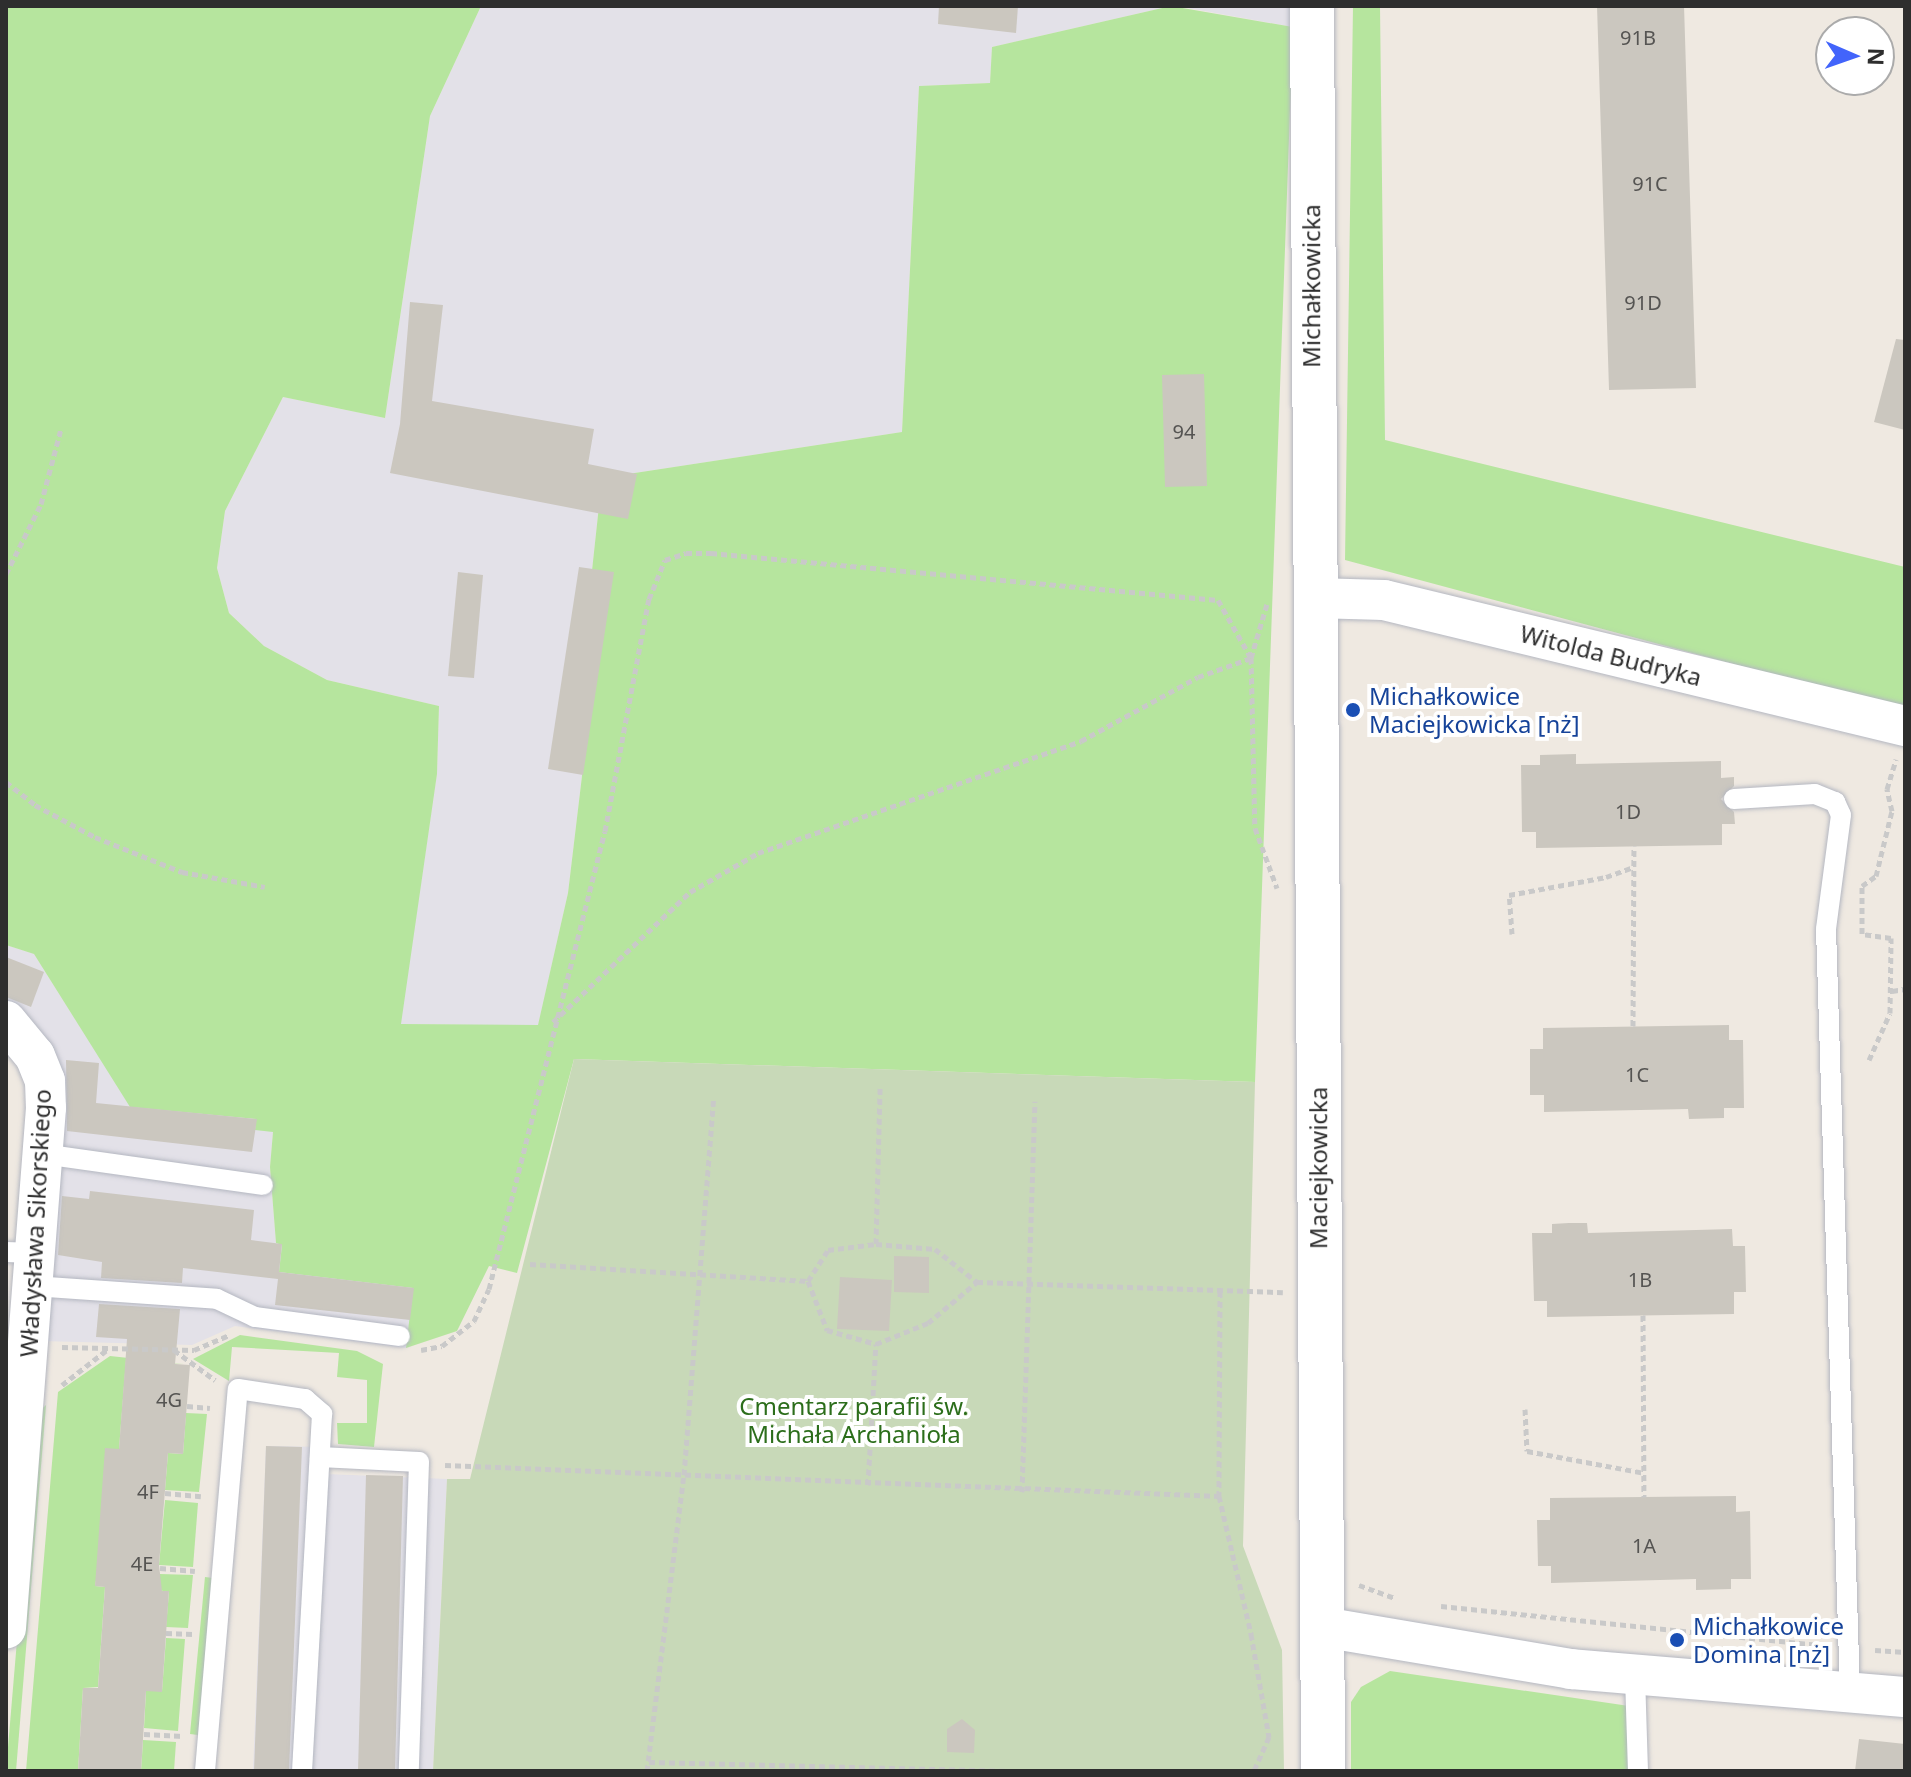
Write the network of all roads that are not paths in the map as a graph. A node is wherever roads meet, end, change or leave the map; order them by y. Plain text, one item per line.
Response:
1 (1312, 6) edge
2 (1315, 582) junction
3 (1900, 742) edge
4 (1734, 799) dead end
5 (6, 1021) edge
6 (43, 1154) junction
7 (263, 1185) dead end
8 (25, 1263) edge
9 (406, 1344) road end
10 (14, 1447) edge
11 (320, 1457) junction
12 (1323, 1627) junction
13 (6, 1628) edge
14 (1635, 1676) junction
15 (1850, 1692) junction
16 (1905, 1697) edge
17 (205, 1771) edge
18 (302, 1771) edge
19 (409, 1771) edge
20 (1323, 1771) edge
21 (1638, 1771) edge

1 - 2 street, Michałkowicka
2 - 3 street, Witolda Budryka
2 - 12 street, Maciejkowicka
4 - 15 lane
5 - 6 street, Władysława Sikorskiego
6 - 7 lane
6 - 8 street, Władysława Sikorskiego
8 - 9 lane
8 - 10 street, Władysława Sikorskiego
10 - 13 street, Władysława Sikorskiego
11 - 17 lane
11 - 18 lane
11 - 19 lane
12 - 14 street
12 - 20 street, Maciejkowicka
14 - 15 street
14 - 21 lane
15 - 16 street

